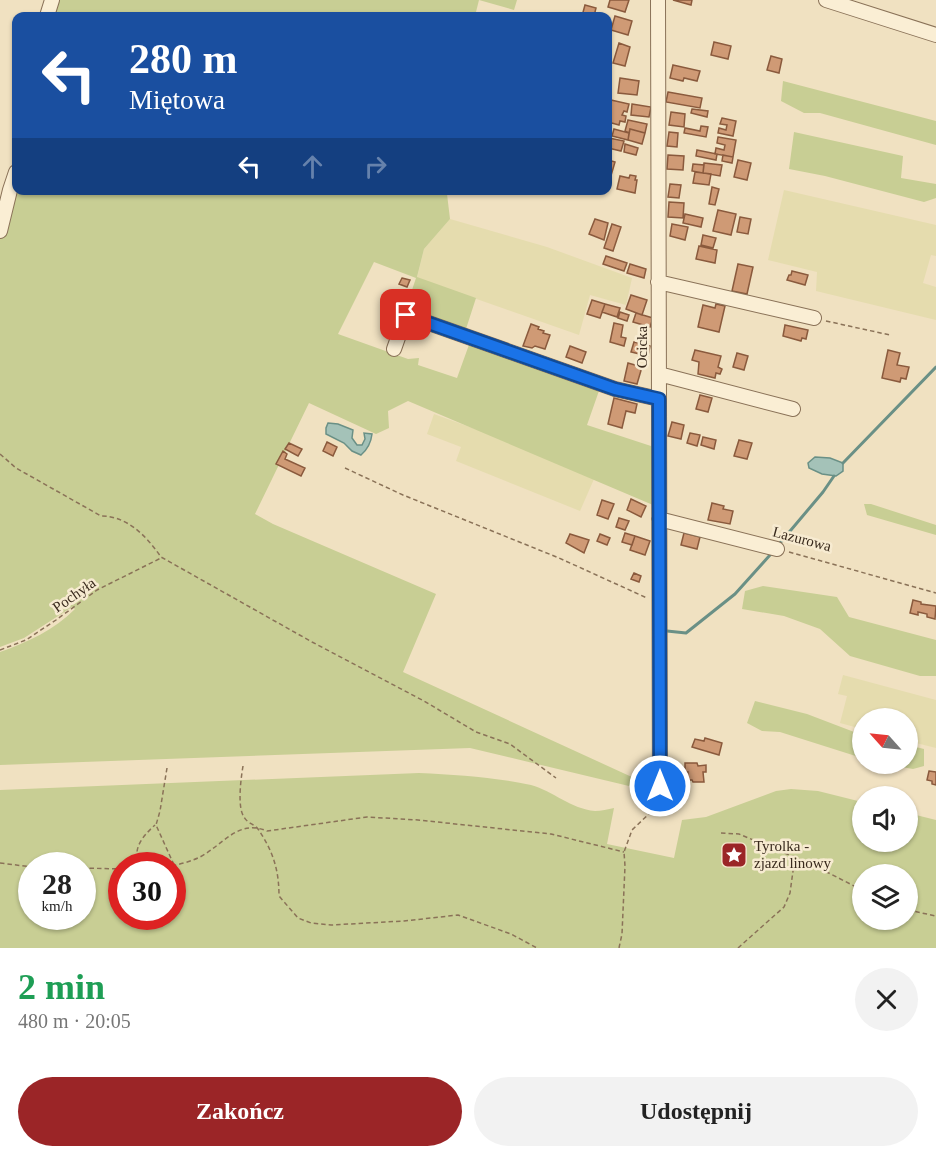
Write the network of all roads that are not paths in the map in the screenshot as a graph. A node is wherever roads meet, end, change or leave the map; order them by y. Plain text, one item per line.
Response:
1 (658, 0) edge
2 (826, 0) edge
3 (936, 35) edge
4 (5, 188) edge
5 (0, 231) edge
6 (658, 282) junction
7 (814, 318) road end
8 (394, 349) dead end
9 (658, 374) junction
10 (659, 399) junction
11 (792, 409) dead end
12 (659, 519) junction
13 (777, 549) road end
14 (660, 802) road end

1 - 6 street, Ocicka
2 - 3 street
4 - 5 street
6 - 7 street
6 - 9 street, Ocicka
8 - 10 street
9 - 10 street, Ocicka
9 - 11 street
10 - 12 street, Ocicka
12 - 13 street, Lazurowa
12 - 14 street, Ocicka

